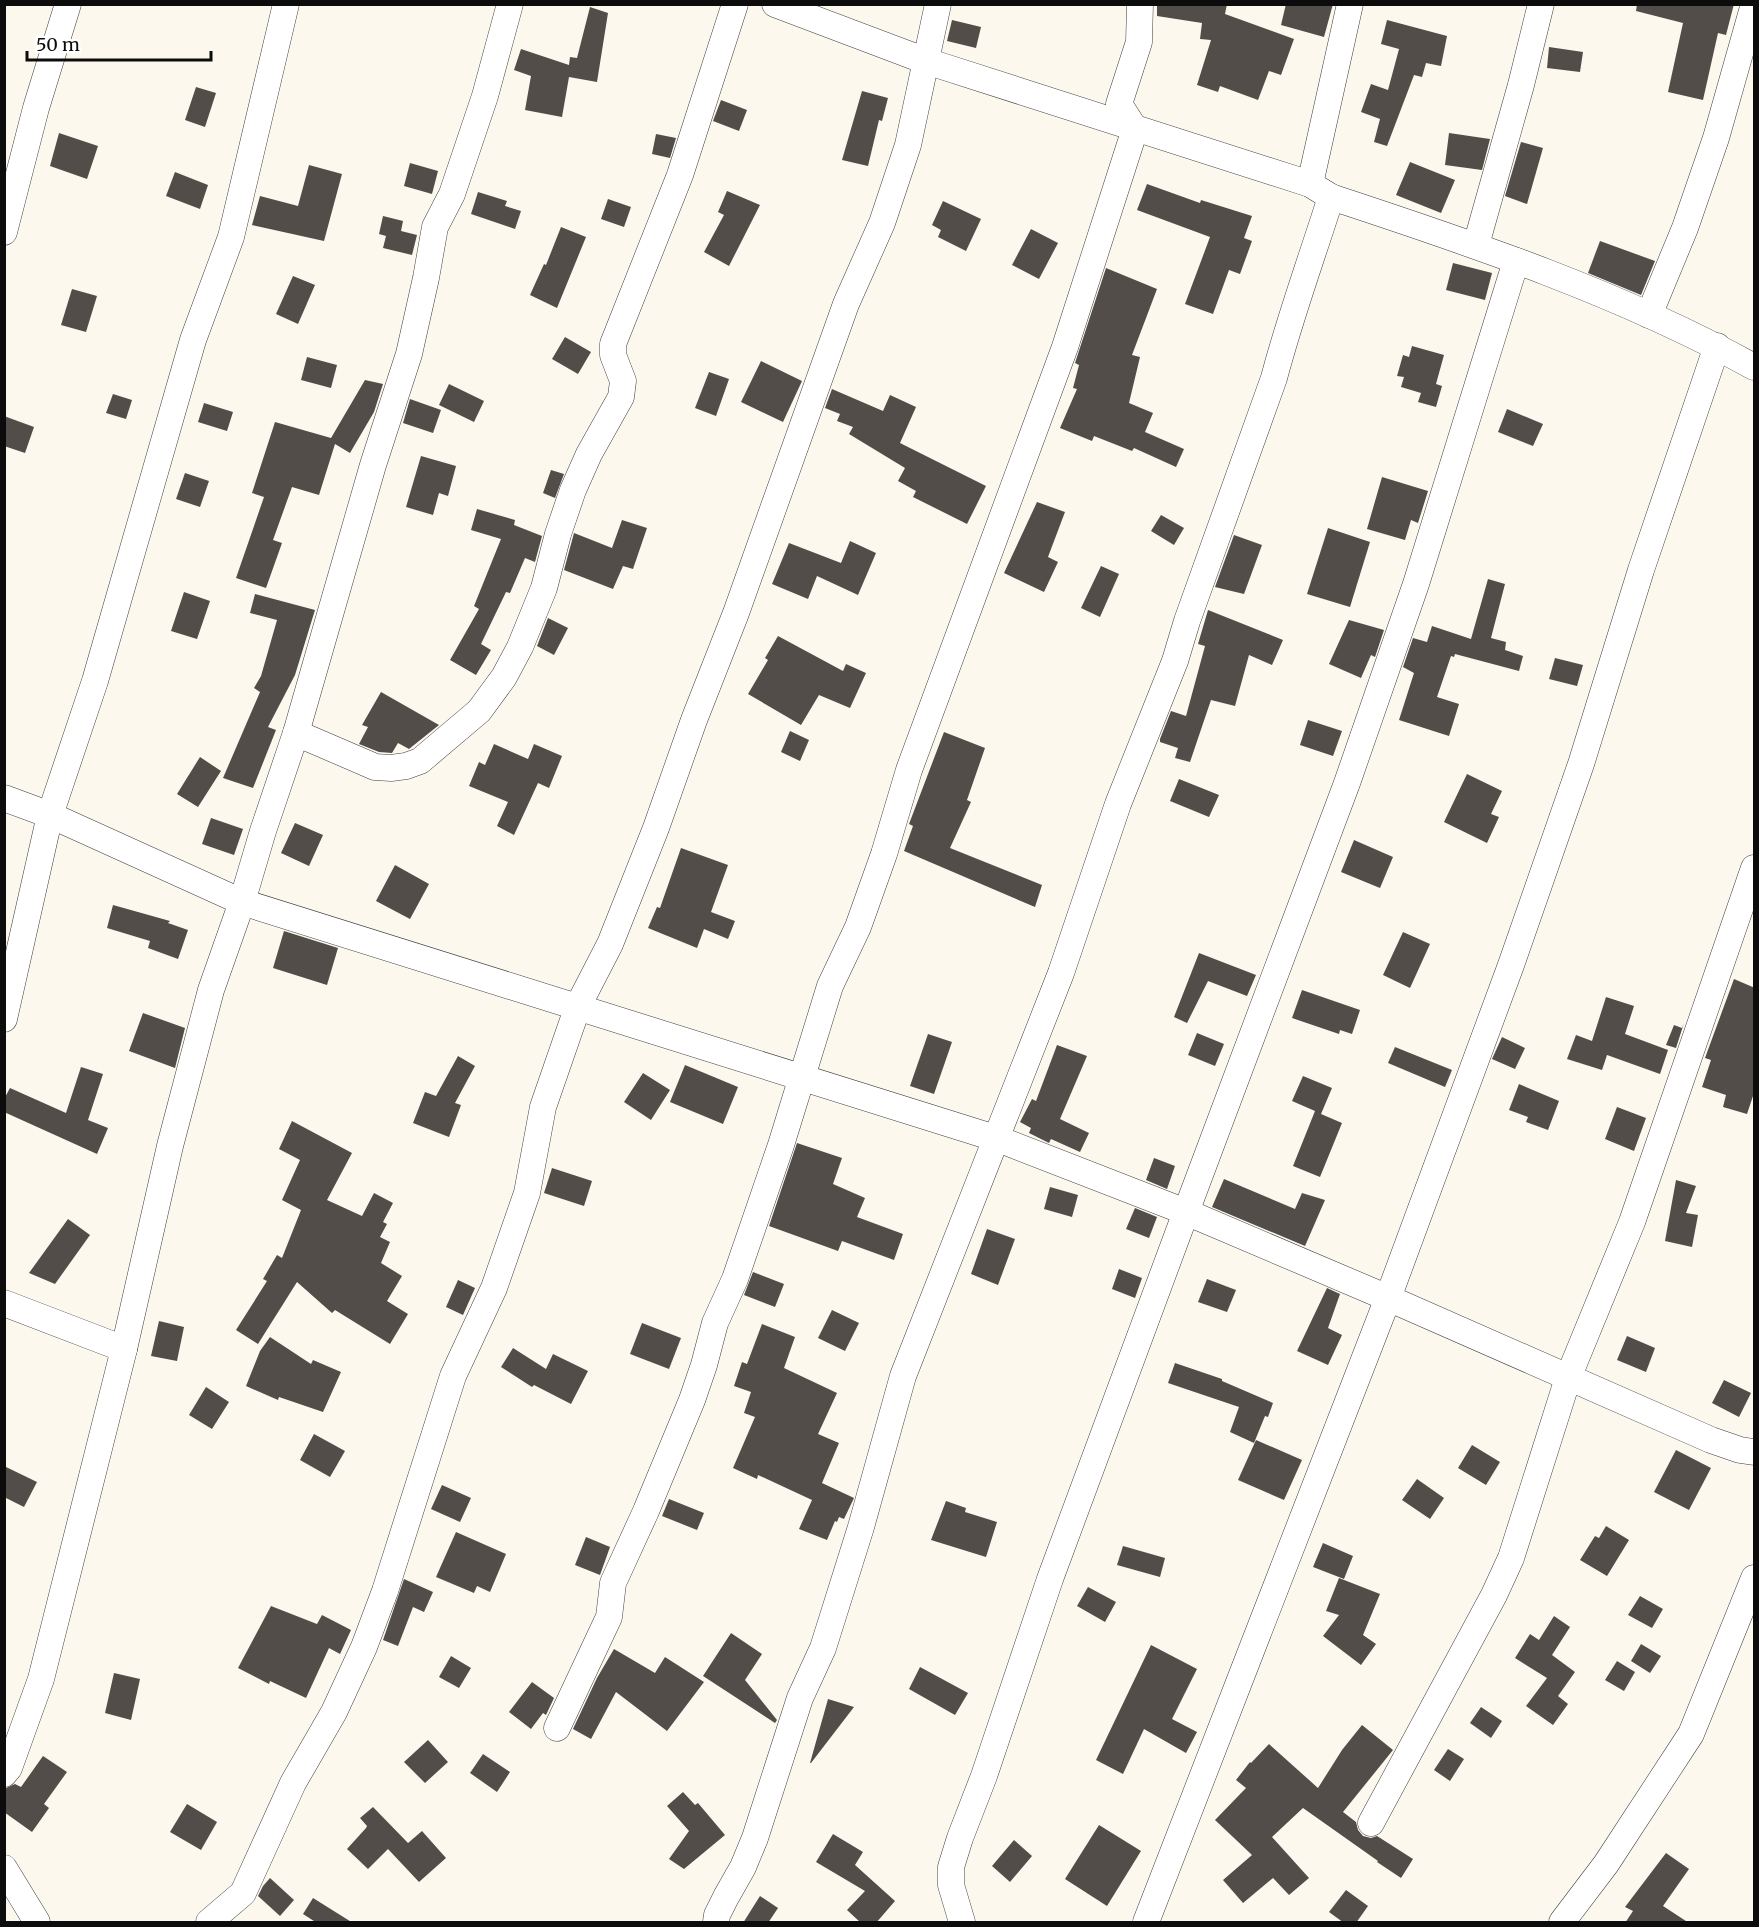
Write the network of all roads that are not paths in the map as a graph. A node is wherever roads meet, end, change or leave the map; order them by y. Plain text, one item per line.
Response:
1 (68, 4) edge
2 (286, 4) edge
3 (510, 4) edge
4 (735, 4) edge
5 (775, 4) edge
6 (938, 4) edge
7 (1140, 4) edge
8 (1350, 4) edge
9 (1541, 4) edge
10 (1754, 4) edge
11 (926, 61) junction
12 (1135, 129) junction
13 (1320, 190) junction
14 (4, 232) edge
15 (1476, 244) junction
16 (1516, 261) junction
17 (1649, 315) junction
18 (1717, 346) junction
19 (1755, 367) edge
20 (296, 733) junction
21 (4, 798) edge
22 (50, 815) junction
23 (1755, 868) edge
24 (242, 902) junction
25 (578, 1006) junction
26 (4, 1019) edge
27 (801, 1077) junction
28 (998, 1139) junction
29 (1185, 1212) junction
30 (1388, 1298) junction
31 (4, 1303) edge
32 (124, 1349) junction
33 (1568, 1378) junction
34 (1755, 1452) edge
35 (1755, 1578) edge
36 (557, 1728) dead end
37 (4, 1774) edge
38 (1371, 1822) dead end
39 (4, 1868) edge
40 (37, 1923) edge
41 (209, 1923) edge
42 (716, 1923) edge
43 (962, 1923) edge
44 (1146, 1923) edge
45 (1562, 1923) edge

1 - 14 street
2 - 22 street
3 - 20 street
4 - 20 street
5 - 11 street
6 - 11 street
7 - 12 street
8 - 13 street
9 - 15 street
10 - 17 street
11 - 12 street
11 - 25 street
12 - 13 street
12 - 27 street
13 - 15 street
13 - 28 street
15 - 16 street
16 - 17 street
16 - 29 street
17 - 18 street
18 - 19 street
18 - 30 street
20 - 24 street
21 - 22 street
22 - 24 street
22 - 26 street
23 - 33 street
24 - 25 street
24 - 32 street
25 - 27 street
25 - 41 street
27 - 28 street
27 - 36 street
28 - 29 street
28 - 42 street
29 - 30 street
29 - 43 street
30 - 33 street
30 - 44 street
31 - 32 street
32 - 37 street
33 - 34 street
33 - 38 street
35 - 45 street
39 - 40 street

